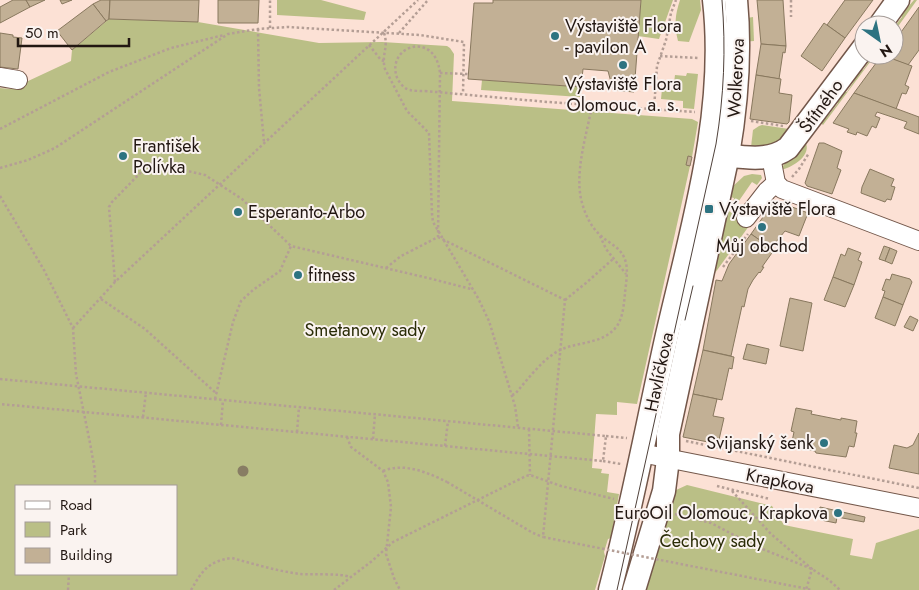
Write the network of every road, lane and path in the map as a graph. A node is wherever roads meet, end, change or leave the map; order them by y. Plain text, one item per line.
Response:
1 (270, 0) edge
2 (418, 0) edge
3 (428, 0) edge
4 (676, 0) edge
5 (714, 0) edge
6 (736, 0) edge
7 (791, 0) edge
8 (898, 0) edge
9 (887, 15) edge
10 (791, 17) dead end
11 (270, 28) junction
12 (258, 29) junction
13 (384, 33) junction
14 (399, 33) junction
15 (228, 34) junction
16 (370, 45) junction
17 (660, 56) junction
18 (700, 58) dead end
19 (384, 61) junction
20 (854, 61) edge
21 (440, 73) junction
22 (468, 74) dead end
23 (0, 77) edge
24 (18, 80) dead end
25 (463, 94) junction
26 (592, 105) junction
27 (654, 109) junction
28 (697, 112) dead end
29 (746, 120) dead end
30 (786, 126) dead end
31 (0, 129) edge
32 (264, 142) junction
33 (718, 154) junction
34 (771, 156) junction
35 (0, 168) edge
36 (776, 183) junction
37 (219, 184) junction
38 (0, 196) edge
39 (747, 226) joint
40 (599, 235) junction
41 (438, 237) junction
42 (919, 241) edge
43 (291, 246) junction
44 (613, 259) junction
45 (386, 268) junction
46 (718, 274) dead end
47 (626, 276) junction
48 (115, 282) junction
49 (473, 290) junction
50 (101, 299) junction
51 (565, 300) junction
52 (73, 328) junction
53 (0, 379) edge
54 (78, 386) junction
55 (146, 392) junction
56 (216, 394) junction
57 (512, 395) junction
58 (215, 399) junction
59 (223, 400) junction
60 (0, 404) edge
61 (300, 407) junction
62 (85, 412) junction
63 (375, 414) junction
64 (143, 417) junction
65 (448, 421) junction
66 (221, 425) junction
67 (518, 427) junction
68 (529, 428) junction
69 (297, 432) junction
70 (606, 436) junction
71 (347, 437) junction
72 (681, 438) dead end
73 (372, 439) junction
74 (445, 446) junction
75 (632, 452) junction
76 (529, 453) junction
77 (668, 459) junction
78 (603, 461) junction
79 (383, 472) junction
80 (530, 475) junction
81 (95, 485) edge
82 (713, 485) dead end
83 (919, 488) edge
84 (731, 490) junction
85 (615, 499) dead end
86 (770, 499) dead end
87 (919, 508) edge
88 (675, 514) dead end
89 (543, 537) junction
90 (388, 545) junction
91 (652, 555) dead end
92 (649, 564) dead end
93 (812, 568) junction
94 (69, 575) edge
95 (350, 577) junction
96 (805, 589) edge
97 (68, 590) edge
98 (191, 590) edge
99 (334, 590) edge
100 (400, 590) edge
101 (610, 590) edge
102 (634, 590) edge
103 (811, 590) edge
104 (840, 590) edge

1 - 11 path
2 - 13 path
3 - 14 path
4 - 17 path
5 - 33 street, Wolkerova
6 - 33 street, Wolkerova
7 - 10 path
8 - 9 street
11 - 12 path
11 - 13 path
12 - 15 path
12 - 32 path
13 - 14 path
13 - 16 path
13 - 19 path
14 - 25 path
15 - 31 path
15 - 35 path
16 - 19 path
16 - 32 path
17 - 18 path
17 - 27 path
19 - 49 path
20 - 34 street, Štítného
21 - 22 path, bridge
21 - 25 path, bridge
21 - 41 path, bridge
23 - 24 street
25 - 26 path
26 - 27 path
26 - 40 path
27 - 28 path
29 - 30 path
32 - 37 path
33 - 34 street, Štítného
33 - 75 street, Havlíčkova
33 - 77 street, Havlíčkova
34 - 36 street
36 - 39 street
36 - 42 street
37 - 43 path
37 - 48 path
37 - 48 path
38 - 52 path
39 - 46 path
40 - 44 path
40 - 47 path
41 - 45 path, bridge
41 - 51 path, bridge
43 - 45 path
43 - 56 path
44 - 47 path
44 - 51 path
45 - 49 path
47 - 57 path
48 - 50 path
49 - 57 path
50 - 52 path
50 - 56 path
51 - 89 path, bridge
52 - 54 path
53 - 54 path
54 - 55 path
54 - 62 path
55 - 58 path
55 - 64 path
56 - 58 path
57 - 67 path
58 - 59 path
59 - 61 path
59 - 66 path
60 - 62 path
61 - 63 path
61 - 69 path
62 - 64 path
62 - 81 path
63 - 65 path
63 - 73 path
64 - 66 path
65 - 67 path
65 - 74 path
66 - 69 path
67 - 68 path
68 - 70 path
68 - 76 path
69 - 71 path
70 - 75 path
70 - 78 path
71 - 73 path
71 - 79 path
72 - 83 path
73 - 74 path
74 - 76 path
75 - 77 street, Krapkova
75 - 78 path
75 - 101 street, Havlíčkova
76 - 78 path
76 - 80 path
77 - 87 street, Krapkova
77 - 102 street, Havlíčkova
79 - 89 path, bridge
79 - 90 path
80 - 85 path
80 - 90 path
82 - 84 path
84 - 86 path
84 - 93 path
88 - 93 path
89 - 96 path, bridge
90 - 95 path
90 - 100 path
91 - 92 path
93 - 96 path
93 - 104 path
94 - 97 path
95 - 98 path
95 - 99 path
96 - 103 path

